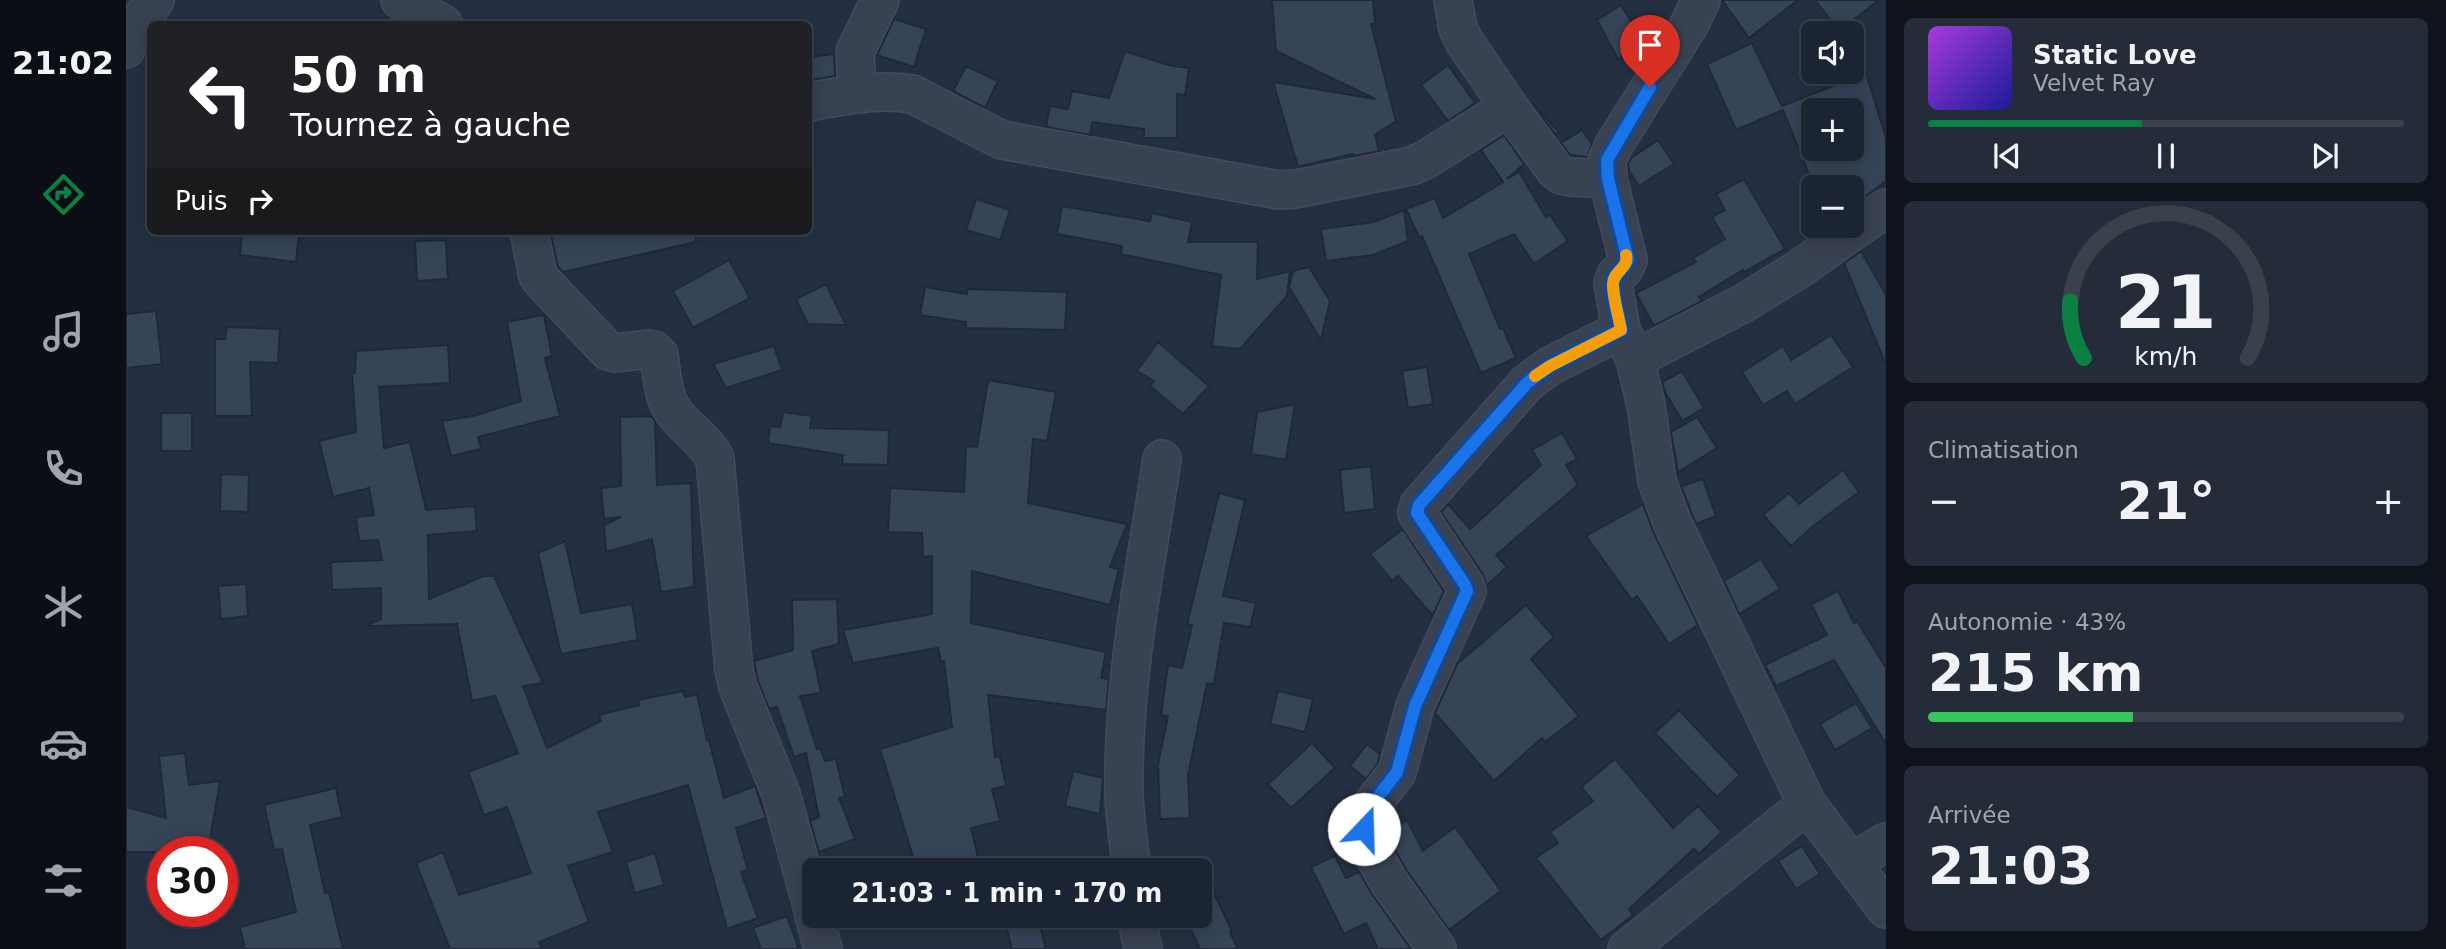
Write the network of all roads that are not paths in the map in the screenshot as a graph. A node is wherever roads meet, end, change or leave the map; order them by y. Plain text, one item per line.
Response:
1 (155, 0) edge
2 (400, 0) edge
3 (880, 0) edge
4 (1453, 0) edge
5 (1701, 0) edge
6 (438, 21) edge
7 (126, 49) edge
8 (857, 93) junction
9 (812, 101) edge
10 (1509, 107) junction
11 (1608, 179) junction
12 (1886, 208) edge
13 (530, 235) edge
14 (1628, 345) junction
15 (1162, 459) dead end
16 (1807, 804) junction
17 (1886, 842) edge
18 (1131, 858) edge
19 (1851, 863) junction
20 (802, 870) edge
21 (1886, 909) edge
22 (818, 928) edge
23 (1139, 928) edge
24 (823, 949) edge
25 (1143, 949) edge
26 (1437, 949) edge
27 (1627, 949) edge

1 - 7 street
2 - 6 street
3 - 8 street
4 - 10 street
5 - 11 street
8 - 9 street
8 - 10 street
10 - 11 street
11 - 14 street
12 - 14 street
13 - 20 street
14 - 16 street
14 - 26 street
15 - 18 street
16 - 19 street
16 - 27 street
17 - 19 street
19 - 21 street
22 - 24 street
23 - 25 street

